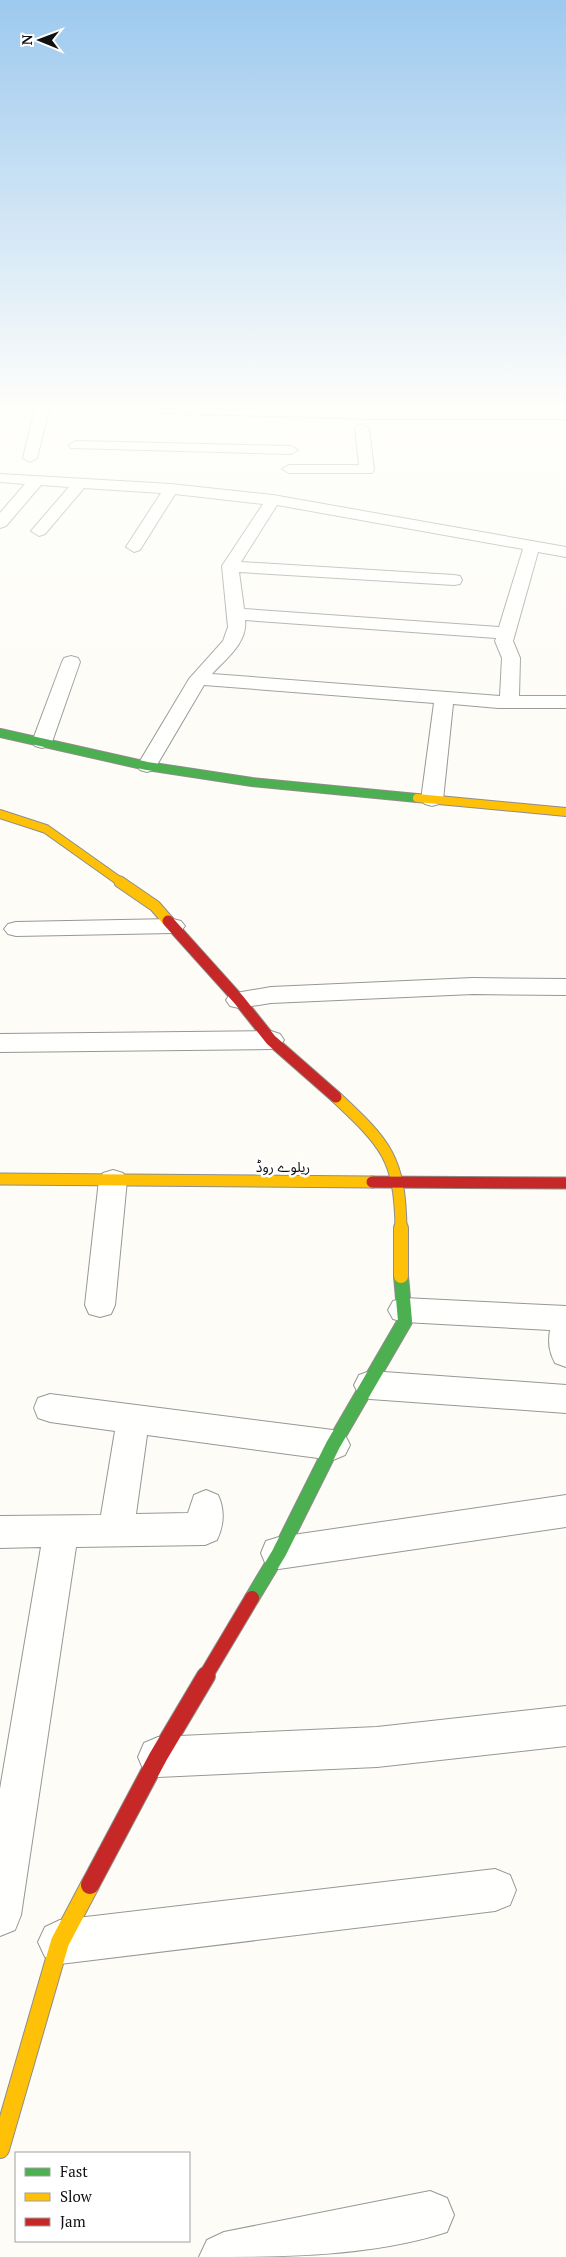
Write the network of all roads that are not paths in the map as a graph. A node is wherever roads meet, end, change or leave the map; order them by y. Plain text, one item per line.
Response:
1 (53, 514) edge
2 (155, 514) edge
3 (265, 514) edge
4 (357, 514) edge
5 (39, 531) dead end
6 (532, 545) junction
7 (134, 547) dead end
8 (566, 552) edge
9 (230, 566) junction
10 (454, 580) dead end
11 (236, 614) junction
12 (506, 633) junction
13 (71, 662) dead end
14 (198, 679) junction
15 (444, 697) junction
16 (509, 702) junction
17 (566, 702) edge
18 (0, 733) edge
19 (42, 742) junction
20 (147, 766) junction
21 (432, 800) junction
22 (566, 812) edge
23 (0, 814) edge
24 (173, 926) junction
25 (16, 929) dead end
26 (566, 987) edge
27 (239, 1000) junction
28 (271, 1040) junction
29 (0, 1043) edge
30 (0, 1179) edge
31 (113, 1180) junction
32 (398, 1181) junction
33 (509, 1182) junction
34 (566, 1183) edge
35 (547, 1194) dead end
36 (100, 1305) dead end
37 (404, 1310) junction
38 (566, 1318) edge
39 (566, 1327) edge
40 (566, 1354) edge
41 (370, 1385) junction
42 (566, 1399) edge
43 (50, 1408) dead end
44 (133, 1419) junction
45 (333, 1445) junction
46 (206, 1506) dead end
47 (566, 1511) edge
48 (0, 1532) edge
49 (61, 1532) junction
50 (116, 1532) junction
51 (279, 1553) junction
52 (566, 1726) edge
53 (158, 1757) junction
54 (495, 1890) dead end
55 (0, 1915) edge
56 (60, 1942) junction
57 (0, 2149) edge
58 (430, 2215) dead end
59 (224, 2257) edge

1 - 5 street
2 - 7 street
3 - 9 street
4 - 6 street
6 - 8 street
6 - 12 street
9 - 10 street
9 - 11 street
11 - 12 street
11 - 14 street
12 - 16 street
13 - 19 street
14 - 15 street
14 - 20 street
15 - 16 street
15 - 21 street
16 - 17 street
18 - 19 street
19 - 20 street
20 - 21 street
21 - 22 street
23 - 24 street
24 - 25 street
24 - 27 street
26 - 27 street
27 - 28 street
28 - 29 street
28 - 32 street
30 - 31 street, ریلوے روڈ
31 - 32 street, ریلوے روڈ
31 - 36 street
32 - 33 street, ریلوے روڈ
32 - 37 street
33 - 34 street, ریلوے روڈ
33 - 35 street
37 - 38 street
37 - 41 street
39 - 40 street
41 - 42 street
41 - 45 street
43 - 44 street
44 - 45 street
44 - 50 street
45 - 51 street
46 - 50 street
47 - 51 street
48 - 49 street
49 - 50 street
49 - 55 street
51 - 53 street
52 - 53 street
53 - 56 street
54 - 56 street
56 - 57 street
58 - 59 street

